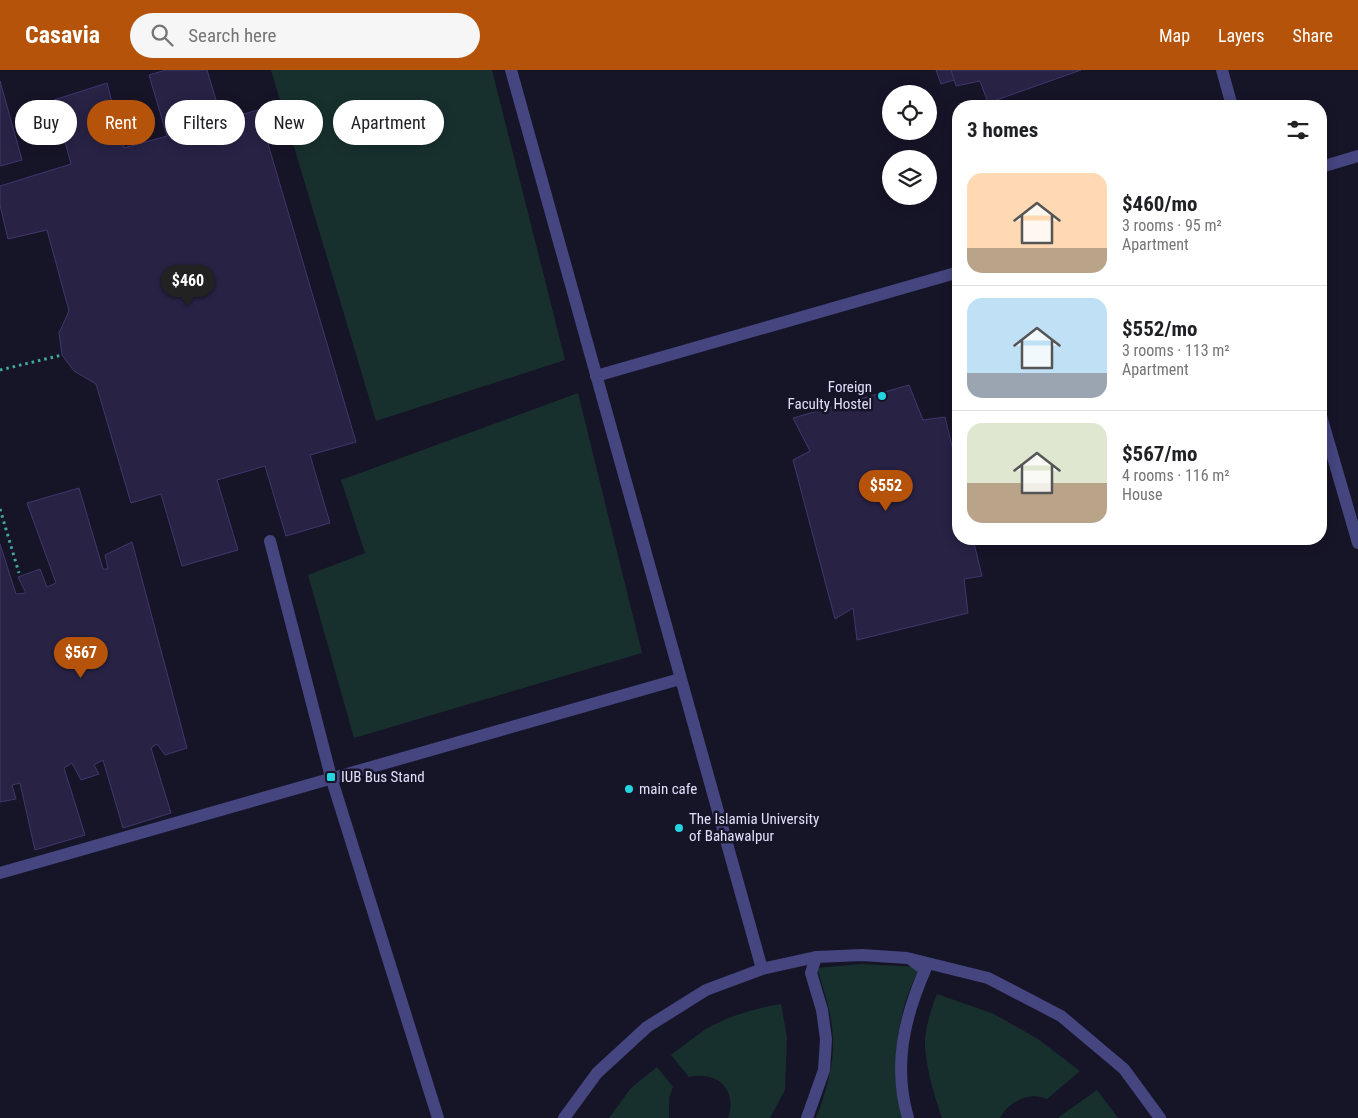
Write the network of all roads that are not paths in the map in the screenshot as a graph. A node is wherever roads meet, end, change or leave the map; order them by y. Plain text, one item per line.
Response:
1 (511, 70) edge
2 (1222, 70) edge
3 (1230, 100) edge
4 (1358, 156) edge
5 (1327, 165) edge
6 (952, 274) edge
7 (596, 376) junction
8 (1327, 437) edge
9 (270, 542) dead end
10 (1358, 543) edge
11 (680, 679) junction
12 (331, 777) junction
13 (0, 872) edge
14 (816, 958) junction
15 (907, 958) junction
16 (762, 969) junction
17 (438, 1118) edge
18 (564, 1118) edge
19 (807, 1118) edge
20 (908, 1118) edge
21 (1160, 1118) edge

1 - 7 street
2 - 3 street
4 - 5 street
6 - 7 street
7 - 11 street
8 - 10 street
9 - 12 street
11 - 12 street
11 - 16 street
12 - 13 street
12 - 17 street
14 - 15 street
14 - 16 street
14 - 19 street
15 - 20 street
15 - 21 street
16 - 18 street

